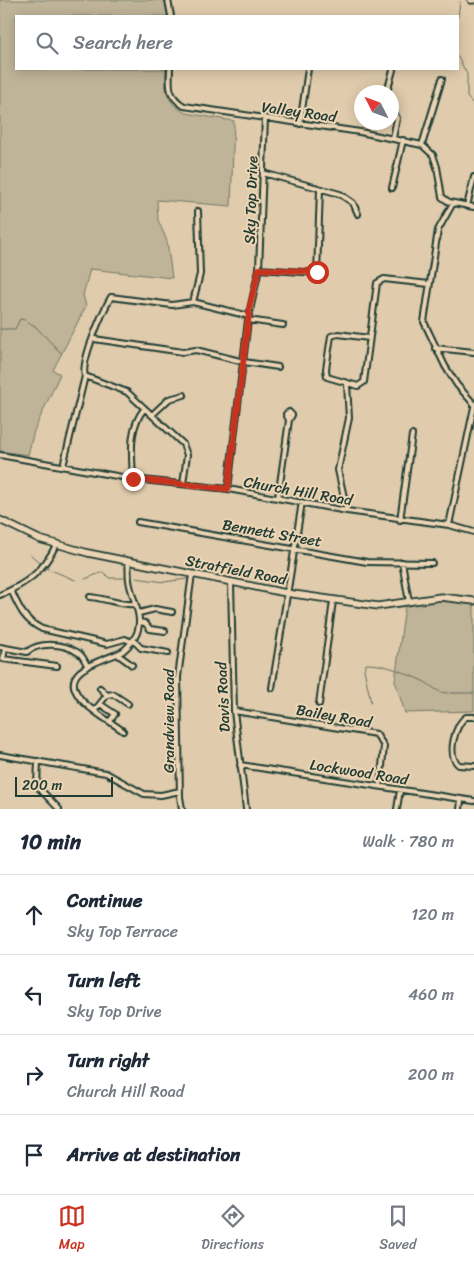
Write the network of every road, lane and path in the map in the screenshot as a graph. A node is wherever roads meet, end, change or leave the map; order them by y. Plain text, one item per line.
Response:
1 (168, 0) edge
2 (171, 15) edge
3 (170, 70) edge
4 (308, 70) edge
5 (393, 70) dead end
6 (442, 80) dead end
7 (389, 85) edge
8 (265, 118) junction
9 (300, 124) junction
10 (395, 130) edge
11 (393, 138) junction
12 (403, 140) junction
13 (422, 145) junction
14 (264, 173) junction
15 (474, 177) edge
16 (392, 188) dead end
17 (320, 190) junction
18 (454, 203) junction
19 (467, 206) junction
20 (474, 207) edge
21 (198, 211) dead end
22 (358, 214) dead end
23 (259, 269) junction
24 (429, 284) junction
25 (193, 302) junction
26 (249, 318) junction
27 (283, 325) dead end
28 (370, 338) junction
29 (94, 340) junction
30 (435, 348) junction
31 (474, 352) edge
32 (244, 362) junction
33 (278, 367) dead end
34 (85, 376) junction
35 (347, 384) junction
36 (184, 395) dead end
37 (474, 405) edge
38 (144, 409) junction
39 (152, 415) junction
40 (289, 420) dead end
41 (412, 435) dead end
42 (0, 455) edge
43 (63, 466) junction
44 (133, 479) junction
45 (183, 484) junction
46 (228, 489) junction
47 (278, 498) junction
48 (302, 502) junction
49 (347, 511) junction
50 (0, 520) edge
51 (400, 520) junction
52 (138, 522) dead end
53 (449, 525) junction
54 (474, 532) edge
55 (56, 545) junction
56 (294, 549) junction
57 (128, 561) junction
58 (402, 562) junction
59 (432, 563) dead end
60 (192, 574) junction
61 (231, 582) junction
62 (11, 590) junction
63 (286, 593) junction
64 (0, 595) edge
65 (90, 597) dead end
66 (333, 600) junction
67 (474, 601) edge
68 (409, 602) junction
69 (136, 604) junction
70 (138, 612) junction
71 (172, 612) dead end
72 (139, 622) junction
73 (166, 631) dead end
74 (133, 641) junction
75 (0, 647) edge
76 (5, 649) junction
77 (27, 652) junction
78 (168, 653) dead end
79 (117, 654) junction
80 (29, 663) junction
81 (87, 665) junction
82 (132, 665) dead end
83 (57, 666) dead end
84 (100, 688) dead end
85 (272, 688) dead end
86 (107, 696) junction
87 (100, 704) junction
88 (128, 704) dead end
89 (318, 704) dead end
90 (95, 710) junction
91 (234, 711) junction
92 (474, 717) edge
93 (110, 721) junction
94 (123, 730) dead end
95 (0, 755) edge
96 (38, 761) junction
97 (240, 765) junction
98 (474, 766) edge
99 (380, 786) junction
100 (180, 790) junction
101 (400, 790) junction
102 (461, 800) junction
103 (474, 801) edge
104 (59, 809) edge
105 (182, 809) edge
106 (246, 809) edge
107 (397, 809) edge
108 (460, 809) edge

1 - 2 street
3 - 8 street, Valley Road
4 - 9 street
5 - 7 street
6 - 13 street
8 - 9 street, Valley Road
8 - 14 street, Sky Top Drive
9 - 11 street, Valley Road
10 - 11 street
11 - 12 street, Valley Road
12 - 13 street, Valley Road
12 - 16 street
13 - 18 street
14 - 17 street
14 - 23 street, Sky Top Drive
15 - 19 street
17 - 22 street
17 - 23 street
18 - 19 street
18 - 24 street
19 - 20 street
21 - 25 street
23 - 26 street, Sky Top Drive
24 - 28 street
24 - 30 street
25 - 26 street
25 - 29 street
26 - 27 street
26 - 32 street, Sky Top Drive
28 - 35 street
28 - 35 street
29 - 32 street
29 - 34 street
30 - 31 street
30 - 37 street
32 - 33 street
32 - 46 street, Sky Top Drive
34 - 38 street
34 - 43 street
35 - 49 street
36 - 39 street
37 - 53 street
38 - 39 street
38 - 44 street
39 - 45 street
40 - 47 street
41 - 51 street
42 - 43 street, Church Hill Road
43 - 44 street, Church Hill Road
44 - 45 street, Church Hill Road
45 - 46 street, Church Hill Road
46 - 47 street, Church Hill Road
47 - 48 street, Church Hill Road
48 - 49 street, Church Hill Road
48 - 56 street
49 - 51 street, Church Hill Road
50 - 55 main road, Stratfield Road
51 - 53 street, Church Hill Road
52 - 56 street, Bennett Street
53 - 54 street, Church Hill Road
55 - 57 main road, Stratfield Road
55 - 62 street
56 - 58 street, Bennett Street
56 - 63 street
57 - 60 main road, Stratfield Road
57 - 69 street
58 - 59 street, Bennett Street
58 - 68 street
60 - 61 main road, Stratfield Road
60 - 100 street, Grandview Road
61 - 63 main road, Stratfield Road
61 - 91 street, Davis Road
62 - 64 street
62 - 74 street
63 - 66 main road, Stratfield Road
63 - 85 street
65 - 69 street
66 - 68 main road, Stratfield Road
66 - 89 street
67 - 68 main road, Stratfield Road
69 - 70 street
70 - 71 street
70 - 72 street
72 - 73 street
72 - 74 street
74 - 78 street
74 - 79 street
75 - 76 street
76 - 77 street
76 - 80 street
77 - 80 street
77 - 81 street
79 - 81 street
79 - 82 street
80 - 83 street
81 - 90 street
84 - 86 street
86 - 87 street
86 - 88 street
87 - 90 street
87 - 93 street
90 - 93 street
91 - 97 street, Davis Road
91 - 99 street, Bailey Road
92 - 98 street
93 - 94 street
95 - 96 street
96 - 100 street
96 - 104 street
97 - 99 street, Lockwood Road
97 - 106 street, Davis Road
99 - 101 street, Lockwood Road
100 - 105 street, Grandview Road
101 - 102 street, Lockwood Road
101 - 107 street
102 - 103 street, Lockwood Road
102 - 108 street

